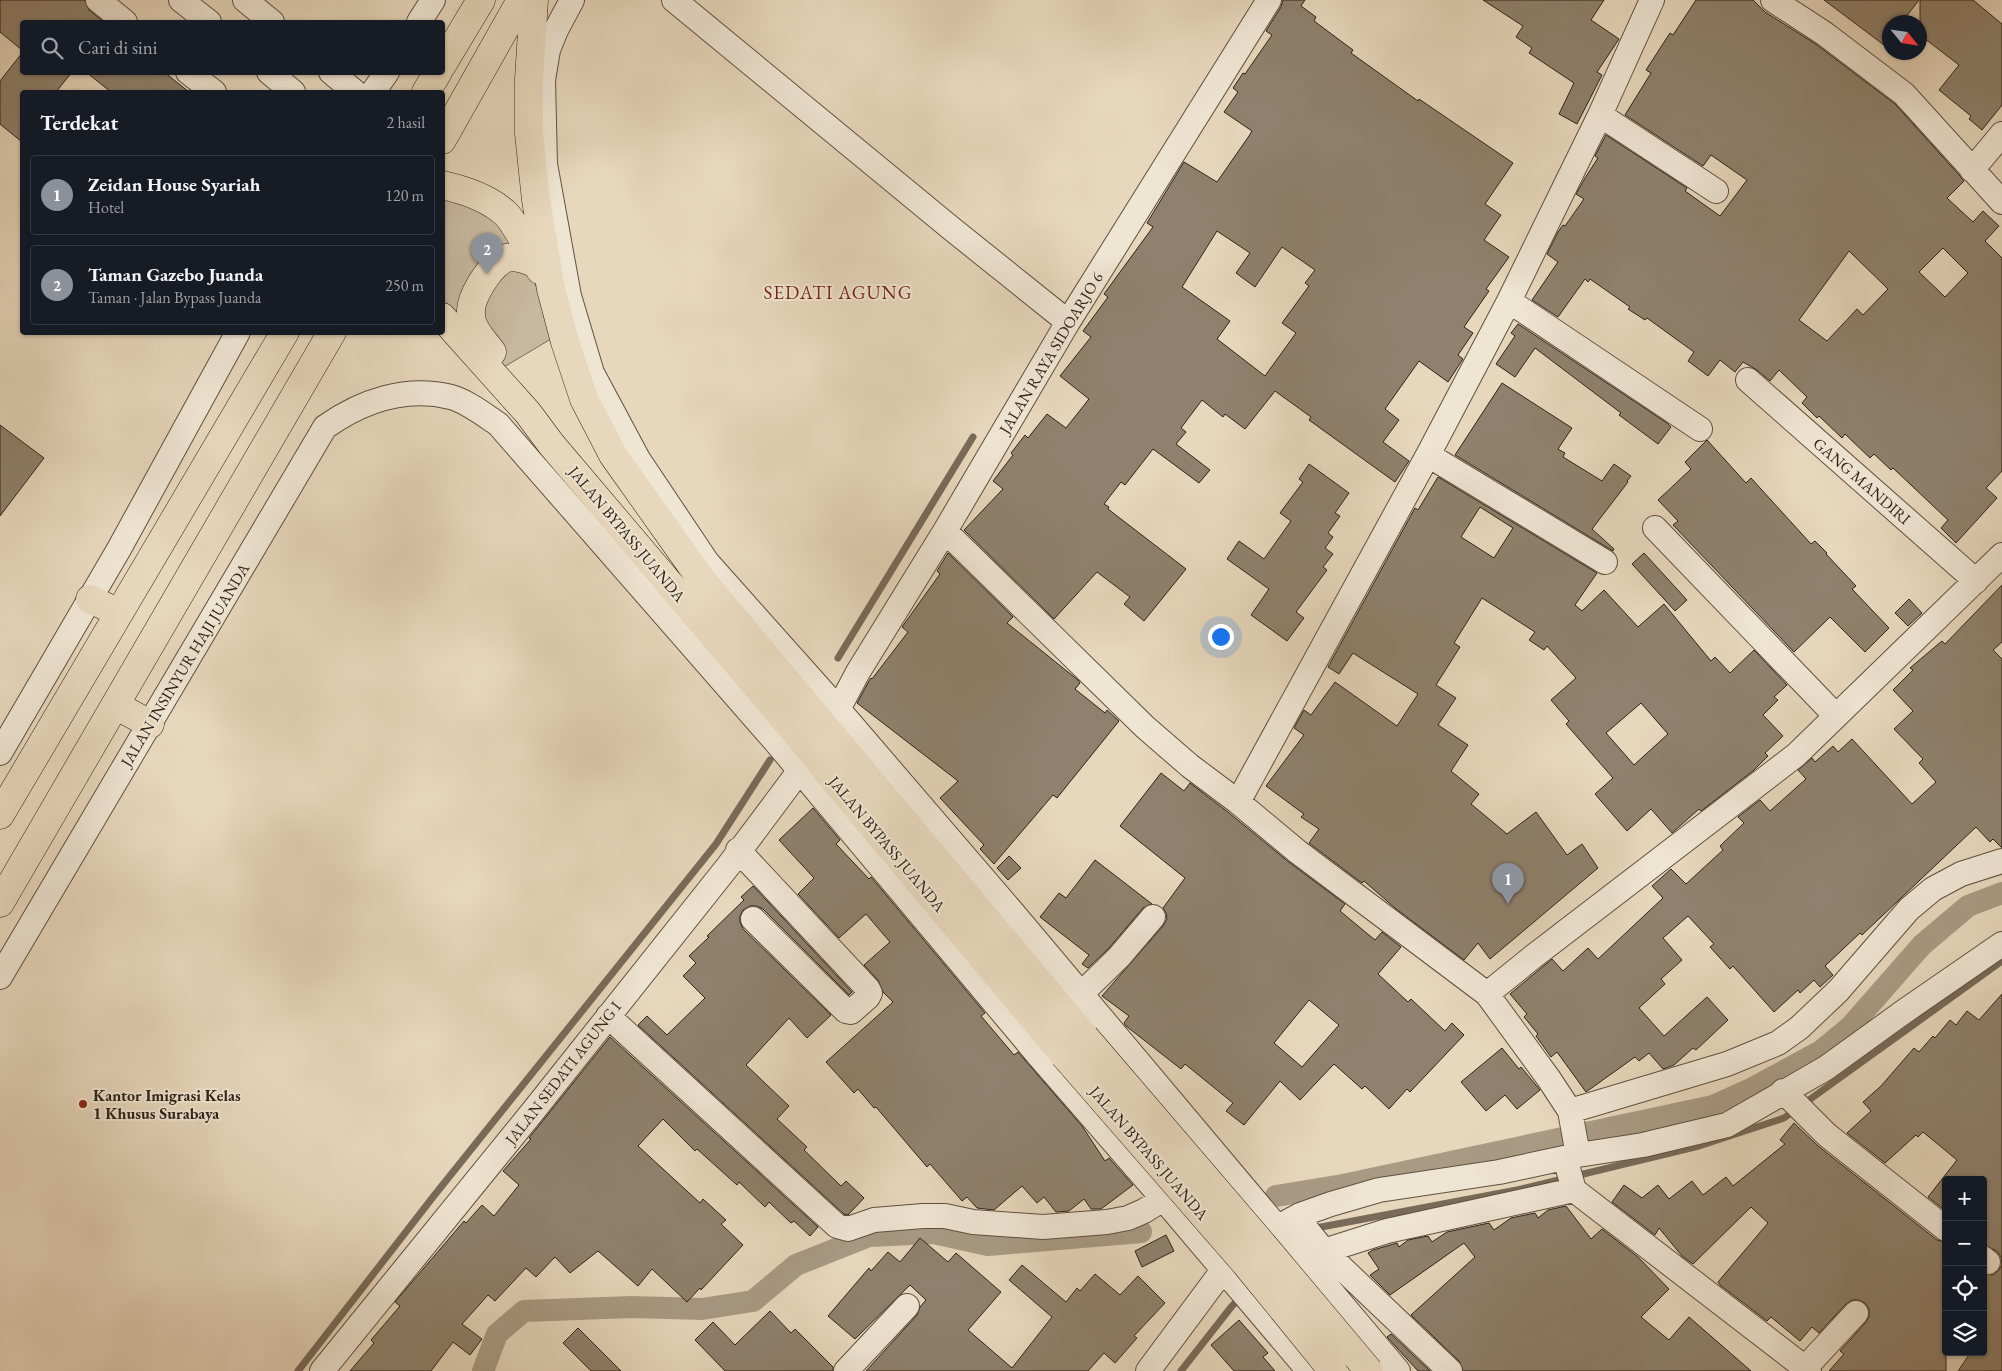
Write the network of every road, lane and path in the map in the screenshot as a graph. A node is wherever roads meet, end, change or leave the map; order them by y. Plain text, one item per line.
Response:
1 (98, 0) edge
2 (245, 0) edge
3 (433, 0) edge
4 (481, 0) edge
5 (521, 0) edge
6 (534, 0) edge
7 (572, 0) edge
8 (674, 0) edge
9 (1269, 0) edge
10 (1652, 0) edge
11 (1773, 0) edge
12 (123, 20) edge
13 (270, 20) edge
14 (420, 20) edge
15 (445, 60) edge
16 (192, 75) edge
17 (273, 75) edge
18 (335, 75) edge
19 (385, 75) edge
20 (436, 75) edge
21 (211, 90) edge
22 (291, 90) edge
23 (353, 90) edge
24 (374, 90) edge
25 (427, 90) edge
26 (1600, 115) junction
27 (2002, 134) edge
28 (445, 135) edge
29 (1972, 170) junction
30 (445, 186) edge
31 (1716, 191) dead end
32 (2002, 202) edge
33 (538, 265) junction
34 (551, 289) junction
35 (1509, 301) junction
36 (445, 320) edge
37 (1068, 322) junction
38 (236, 335) edge
39 (283, 335) edge
40 (330, 335) edge
41 (1748, 380) dead end
42 (528, 413) junction
43 (1700, 429) dead end
44 (1428, 455) junction
45 (1655, 528) dead end
46 (945, 531) junction
47 (2002, 555) edge
48 (1605, 562) dead end
49 (1976, 581) junction
50 (90, 599) junction
51 (119, 613) junction
52 (809, 694) junction
53 (115, 705) junction
54 (1835, 715) junction
55 (150, 724) junction
56 (782, 733) junction
57 (818, 738) junction
58 (0, 753) edge
59 (1238, 802) junction
60 (0, 815) edge
61 (916, 817) junction
62 (738, 850) junction
63 (2002, 861) edge
64 (0, 903) edge
65 (1153, 917) dead end
66 (752, 919) dead end
67 (2002, 944) edge
68 (0, 977) edge
69 (1081, 994) junction
70 (1487, 994) junction
71 (608, 1016) junction
72 (1794, 1102) junction
73 (1571, 1117) junction
74 (1572, 1167) junction
75 (1163, 1199) junction
76 (1942, 1226) edge
77 (1303, 1240) junction
78 (1236, 1285) junction
79 (907, 1306) dead end
80 (1856, 1313) dead end
81 (1807, 1370) edge
82 (322, 1371) edge
83 (846, 1371) edge
84 (1148, 1371) edge
85 (1309, 1371) edge
86 (1333, 1371) edge
87 (1369, 1371) edge
88 (1398, 1371) edge
89 (1450, 1371) edge

1 - 12 street
2 - 13 street
3 - 14 street
4 - 15 highway
5 - 28 highway
6 - 34 highway, JALAN BYPASS JUANDA
7 - 52 street
8 - 37 street
9 - 37 street, JALAN RAYA SIDOARJO 6
10 - 26 street
11 - 29 street
16 - 21 street
17 - 22 street
18 - 23 street
19 - 24 street
20 - 25 highway
26 - 31 street
26 - 35 street
27 - 29 street
29 - 32 street
30 - 33 highway, JALAN BYPASS JUANDA
33 - 34 highway, JALAN BYPASS JUANDA
33 - 42 highway
34 - 52 highway, JALAN BYPASS JUANDA
35 - 43 street
35 - 44 street
36 - 42 highway, JALAN BYPASS JUANDA
37 - 46 street, JALAN RAYA SIDOARJO 6
38 - 50 street
39 - 51 highway
40 - 53 highway
41 - 49 street, GANG MANDIRI
42 - 56 highway, JALAN BYPASS JUANDA
44 - 48 street
44 - 59 street
45 - 54 street
46 - 57 street, JALAN RAYA SIDOARJO 6
46 - 59 street
47 - 49 street
49 - 54 street
50 - 51 highway
50 - 58 street
51 - 60 highway
52 - 57 highway, JALAN BYPASS JUANDA
53 - 55 highway
53 - 64 highway
54 - 70 street
55 - 56 street, JALAN INSINYUR HAJI JUANDA
55 - 68 street, JALAN INSINYUR HAJI JUANDA
56 - 57 highway, JALAN BYPASS JUANDA
57 - 61 highway, JALAN BYPASS JUANDA
57 - 62 street, JALAN SEDATI AGUNG I
57 - 75 street
57 - 86 highway, JALAN BYPASS JUANDA, bridge
59 - 70 street
61 - 69 street
61 - 87 highway, JALAN BYPASS JUANDA, bridge
62 - 66 street
62 - 71 street, JALAN SEDATI AGUNG I
63 - 73 street
65 - 69 street
67 - 72 street
69 - 77 street
70 - 73 street
71 - 75 street
71 - 82 street, JALAN SEDATI AGUNG I
72 - 74 street
72 - 76 street
73 - 74 street
74 - 77 street
74 - 77 street
74 - 81 street
75 - 78 street
77 - 78 street
77 - 88 street
77 - 89 street
78 - 84 street
78 - 85 street
79 - 83 street
80 - 81 street

